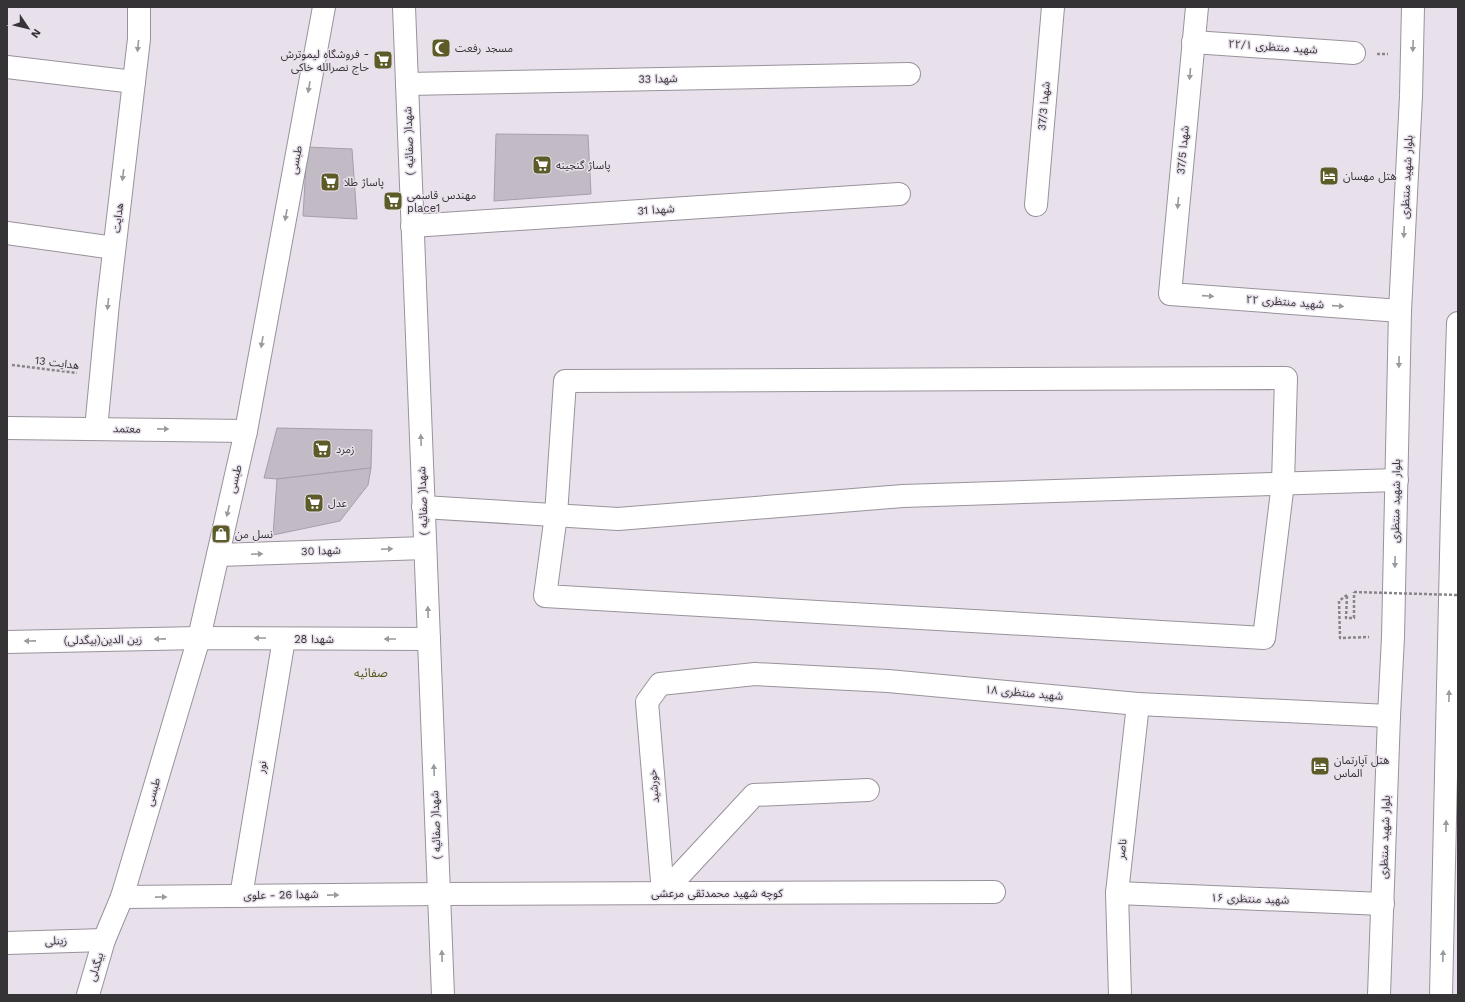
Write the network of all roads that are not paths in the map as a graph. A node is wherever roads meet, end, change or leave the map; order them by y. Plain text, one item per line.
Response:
1 (139, 7) edge
2 (324, 7) edge
3 (404, 7) edge
4 (1052, 7) edge
5 (1197, 7) edge
6 (1413, 7) edge
7 (1193, 42) junction
8 (1354, 52) road end
9 (7, 67) edge
10 (909, 74) dead end
11 (134, 82) junction
12 (407, 84) junction
13 (899, 194) dead end
14 (1036, 204) dead end
15 (412, 226) junction
16 (7, 233) edge
17 (114, 248) junction
18 (1170, 294) joint
19 (1400, 310) junction
20 (1458, 323) edge
21 (1458, 342) edge
22 (7, 428) edge
23 (96, 428) junction
24 (246, 430) junction
25 (1397, 480) junction
26 (1283, 483) junction
27 (424, 507) junction
28 (1455, 509) edge
29 (556, 515) junction
30 (425, 548) junction
31 (218, 555) junction
32 (199, 638) junction
33 (284, 638) junction
34 (429, 639) junction
35 (7, 642) edge
36 (660, 684) joint
37 (1138, 704) junction
38 (1388, 716) junction
39 (868, 790) dead end
40 (994, 892) dead end
41 (662, 893) junction
42 (1117, 893) junction
43 (439, 894) junction
44 (241, 896) junction
45 (122, 897) junction
46 (1383, 904) junction
47 (104, 940) junction
48 (7, 943) edge
49 (88, 995) edge
50 (443, 995) edge
51 (1120, 995) edge
52 (1379, 995) edge
53 (1441, 995) edge

1 -> 11 street, هدایت
2 -> 24 street, طبسی
3 - 12 street, شهدا( صفائیه )
4 - 14 street, شهدا 37/3
5 - 7 street, شهدا 37/5
6 -> 19 street, بلوار شهید منتظری
7 - 8 street, شهید منتظری ۲۲/۱
7 -> 18 street, شهدا 37/5
9 - 11 street
10 - 12 street, شهدا 33
11 -> 17 street, هدایت
12 - 15 street, شهدا( صفائیه )
13 - 15 street, شهدا 31
27 -> 15 street, شهدا( صفائیه )
16 - 17 street
17 -> 23 street, هدایت
18 -> 19 street, شهید منتظری ۲۲
19 -> 25 street, بلوار شهید منتظری
20 - 21 street
21 - 28 street
22 - 23 street, معتمد
23 -> 24 street, معتمد
24 -> 31 street, طبسی
25 - 26 street
25 -> 38 street, بلوار شهید منتظری
26 - 29 street
26 - 29 street
26 - 29 street
27 - 29 street
27 - 30 street, شهدا( صفائیه )
53 -> 28 street
31 -> 30 street, شهدا 30
34 -> 30 street, شهدا( صفائیه )
31 - 32 street, طبسی
33 -> 32 street, شهدا 28
32 -> 35 street, زین الدین(بیگدلی)
32 - 45 street, طبسی
34 -> 33 street, شهدا 28
33 - 44 street, نور
43 -> 34 street, شهدا( صفائیه )
36 - 37 street, شهید منتظری ۱۸
36 - 41 street, خورشید
37 - 38 street, شهید منتظری ۱۸
37 - 42 street, ناصر
38 - 46 street, بلوار شهید منتظری
39 - 41 street
40 - 41 street, کوچه شهید محمدتقی مرعشی
41 - 43 street, کوچه شهید محمدتقی مرعشی
42 - 46 street, شهید منتظری ۱۶
42 - 51 street, ناصر
44 -> 43 street, شهدا 26 - علوی
50 -> 43 street, شهدا( صفائیه )
45 -> 44 street, شهدا 26 - علوی
45 - 47 street, طبسی
46 - 52 street, بلوار شهید منتظری
47 - 48 street, زینلی
47 - 49 street, بیگدلی

